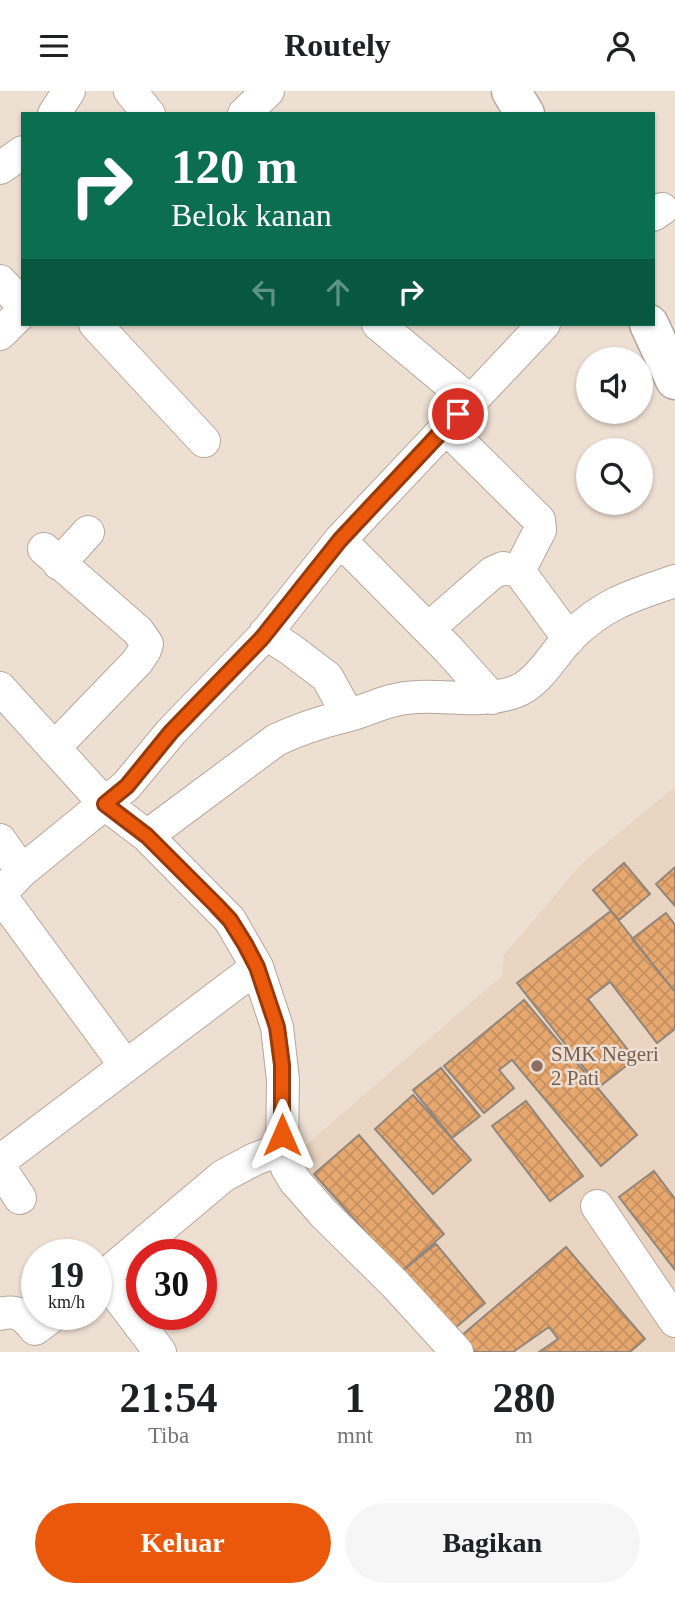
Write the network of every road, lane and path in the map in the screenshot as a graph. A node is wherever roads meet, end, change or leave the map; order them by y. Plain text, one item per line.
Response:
1 (69, 91) edge
2 (130, 91) edge
3 (268, 91) edge
4 (55, 112) edge
5 (147, 112) edge
6 (246, 112) edge
7 (21, 153) edge
8 (0, 168) edge
9 (0, 281) edge
10 (21, 303) edge
11 (21, 313) edge
12 (97, 326) edge
13 (380, 326) edge
14 (542, 326) edge
15 (650, 326) edge
16 (0, 334) edge
17 (675, 380) edge
18 (471, 401) junction
19 (445, 427) junction
20 (204, 441) dead end
21 (88, 532) dead end
22 (340, 540) junction
23 (519, 571) junction
24 (675, 581) edge
25 (428, 629) junction
26 (265, 633) junction
27 (569, 639) junction
28 (0, 688) edge
29 (492, 698) junction
30 (348, 715) junction
31 (54, 748) junction
32 (105, 804) junction
33 (147, 836) junction
34 (0, 840) edge
35 (22, 871) junction
36 (0, 895) edge
37 (257, 967) junction
38 (125, 1065) junction
39 (282, 1149) junction
40 (0, 1161) edge
41 (0, 1168) edge
42 (20, 1198) dead end
43 (597, 1206) dead end
44 (112, 1270) edge
45 (112, 1294) edge
46 (1, 1313) edge
47 (675, 1321) edge
48 (47, 1332) edge
49 (160, 1352) edge
50 (457, 1352) edge

1 - 4 street
2 - 5 street
3 - 6 street
7 - 8 street
9 - 10 street
11 - 16 street
12 - 20 street
13 - 18 street
14 - 18 street
15 - 17 main road
18 - 19 street
19 - 22 street
19 - 23 street
21 - 31 street
22 - 25 street
22 - 26 street
23 - 25 street
23 - 27 street
24 - 27 street
25 - 29 street
26 - 30 street
26 - 32 street
27 - 29 street
28 - 31 street
29 - 30 street
30 - 33 street
31 - 32 street
32 - 33 street
32 - 35 street
33 - 37 street
34 - 35 street
35 - 36 street
36 - 38 street
37 - 38 street
37 - 39 street
38 - 40 street
39 - 44 street
39 - 50 street
41 - 42 street
43 - 47 street
45 - 49 street
46 - 48 street

